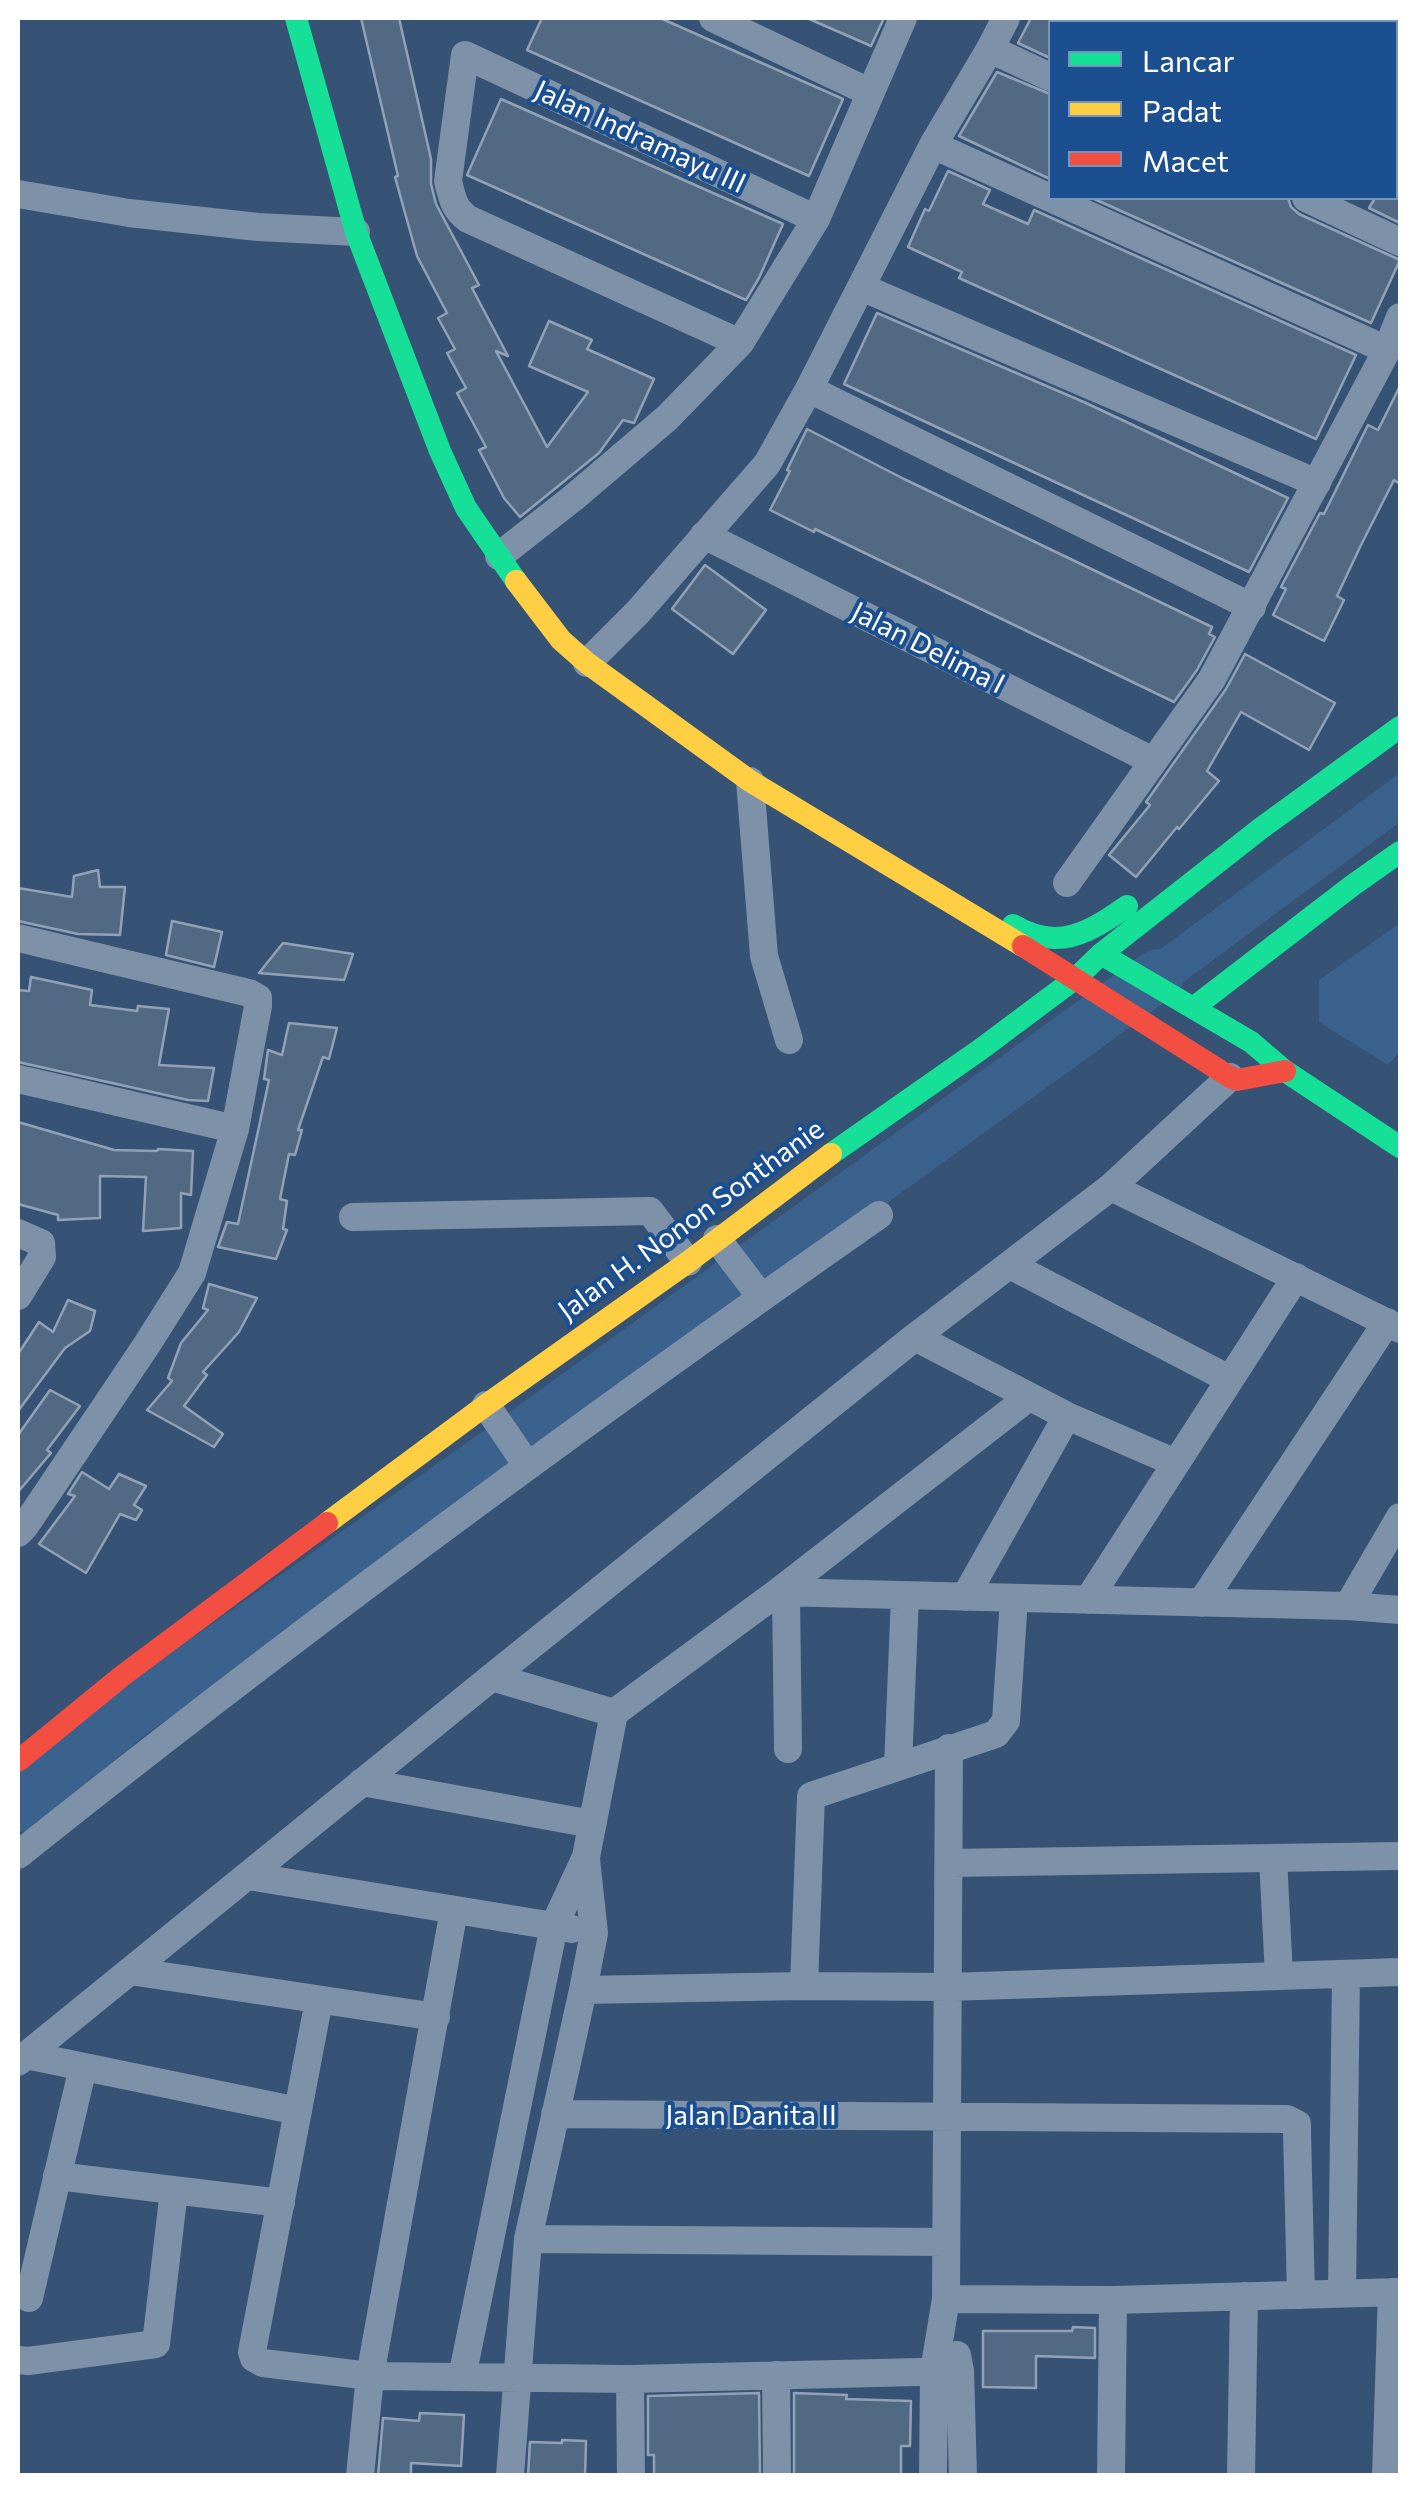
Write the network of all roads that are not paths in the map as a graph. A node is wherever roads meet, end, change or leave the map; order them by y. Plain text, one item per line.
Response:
1 (296, 18) edge
2 (713, 18) edge
3 (903, 18) edge
4 (1006, 18) edge
5 (990, 49) junction
6 (1048, 76) edge
7 (869, 92) junction
8 (933, 145) junction
9 (18, 194) edge
10 (1048, 197) edge
11 (1055, 200) edge
12 (1316, 200) edge
13 (1347, 206) edge
14 (816, 219) junction
15 (356, 232) junction
16 (1400, 242) edge
17 (861, 287) junction
18 (1400, 318) edge
19 (740, 343) junction
20 (1387, 350) junction
21 (809, 389) junction
22 (1318, 483) junction
23 (704, 535) junction
24 (500, 556) junction
25 (1252, 607) junction
26 (587, 663) junction
27 (1400, 727) edge
28 (1153, 761) junction
29 (750, 781) junction
30 (1260, 829) junction
31 (1400, 852) edge
32 (1067, 883) dead end
33 (964, 911) junction
34 (18, 938) edge
35 (1111, 960) junction
36 (1081, 981) junction
37 (1194, 1008) junction
38 (789, 1040) dead end
39 (1285, 1071) junction
40 (1225, 1074) junction
41 (18, 1079) edge
42 (235, 1128) junction
43 (1400, 1147) edge
44 (1111, 1187) junction
45 (880, 1214) dead end
46 (354, 1217) dead end
47 (18, 1233) edge
48 (723, 1248) junction
49 (688, 1262) junction
50 (1010, 1265) junction
51 (1296, 1277) junction
52 (758, 1295) junction
53 (18, 1296) edge
54 (1394, 1325) edge
55 (916, 1337) junction
56 (1230, 1380) junction
57 (1029, 1397) junction
58 (491, 1413) junction
59 (1066, 1416) junction
60 (1176, 1462) junction
61 (526, 1463) junction
62 (1400, 1517) edge
63 (18, 1533) edge
64 (782, 1592) junction
65 (905, 1596) junction
66 (965, 1597) junction
67 (1014, 1598) junction
68 (1088, 1600) junction
69 (1201, 1603) junction
70 (1348, 1606) junction
71 (1400, 1610) edge
72 (492, 1677) junction
73 (614, 1713) junction
74 (949, 1748) junction
75 (788, 1749) dead end
76 (18, 1761) edge
77 (898, 1766) junction
78 (362, 1782) junction
79 (592, 1824) junction
80 (18, 1856) edge
81 (1400, 1856) edge
82 (586, 1857) junction
83 (1274, 1858) junction
84 (949, 1862) junction
85 (248, 1876) junction
86 (454, 1910) junction
87 (554, 1926) junction
88 (594, 1932) junction
89 (130, 1971) junction
90 (1400, 1972) edge
91 (1346, 1974) junction
92 (1279, 1976) junction
93 (804, 1986) junction
94 (948, 1986) junction
95 (583, 1990) junction
96 (319, 2000) junction
97 (436, 2017) junction
98 (22, 2059) edge
99 (83, 2067) junction
100 (298, 2111) junction
101 (555, 2114) junction
102 (947, 2117) junction
103 (56, 2176) junction
104 (174, 2190) junction
105 (282, 2203) junction
106 (528, 2239) junction
107 (946, 2242) junction
108 (1396, 2292) edge
109 (1342, 2293) junction
110 (1302, 2294) junction
111 (1244, 2296) junction
112 (29, 2298) dead end
113 (946, 2299) junction
114 (1113, 2300) junction
115 (18, 2360) edge
116 (947, 2371) junction
117 (776, 2375) junction
118 (370, 2376) junction
119 (462, 2377) junction
120 (516, 2377) junction
121 (630, 2379) junction
122 (358, 2475) edge
123 (510, 2476) edge
124 (630, 2476) edge
125 (776, 2476) edge
126 (933, 2476) edge
127 (964, 2476) edge
128 (1111, 2476) edge
129 (1241, 2476) edge
130 (1386, 2476) edge

1 - 15 street
2 - 7 street
3 - 7 street
4 - 5 street
5 - 6 street
5 - 8 street
7 - 14 street
8 - 10 street
8 - 17 street
9 - 15 street
11 - 20 street
12 - 13 street
13 - 16 street
14 - 19 street
14 - 19 street, Jalan Indramayu III
15 - 24 street
17 - 21 street
17 - 22 street
18 - 20 street
19 - 24 street
20 - 22 street
21 - 23 street
21 - 25 street
22 - 25 street
23 - 26 street
23 - 28 street, Jalan Delima I
24 - 26 street
25 - 28 street
26 - 29 street
27 - 30 street, Jalan H. Nonon Sonthanie
28 - 32 street
29 - 33 street
29 - 38 street
30 - 33 street
30 - 35 street, Jalan H. Nonon Sonthanie
31 - 37 street
33 - 36 street
34 - 42 street
35 - 36 street, Jalan H. Nonon Sonthanie
35 - 37 street
36 - 40 street
36 - 48 street, Jalan H. Nonon Sonthanie
37 - 39 street
39 - 40 street
39 - 43 street
40 - 44 street
41 - 42 street
42 - 63 street
44 - 50 street
44 - 51 street
45 - 52 street
46 - 49 street
47 - 53 street
48 - 49 street, Jalan H. Nonon Sonthanie
48 - 52 street
49 - 58 street, Jalan H. Nonon Sonthanie
50 - 55 street
50 - 56 street
51 - 54 street
51 - 56 street
52 - 61 street
54 - 69 street
55 - 57 street
55 - 72 street
56 - 60 street
57 - 59 street
57 - 64 street
58 - 61 street
58 - 76 street, Jalan H. Nonon Sonthanie
59 - 60 street
59 - 66 street
60 - 68 street
61 - 80 street
62 - 70 street
64 - 65 street
64 - 73 street
64 - 75 street
65 - 66 street
65 - 77 street
66 - 67 street
67 - 68 street
67 - 74 street
68 - 69 street
69 - 70 street
70 - 71 street
72 - 73 street
72 - 78 street
73 - 79 street
74 - 77 street
74 - 84 street
77 - 93 street
78 - 79 street
78 - 85 street
79 - 82 street
81 - 83 street
82 - 87 street
82 - 88 street
83 - 84 street
83 - 92 street
84 - 94 street
85 - 86 street
85 - 89 street
86 - 87 street
86 - 97 street
87 - 88 street
87 - 119 street
88 - 95 street
89 - 96 street
89 - 98 street
90 - 91 street
91 - 92 street
91 - 109 street
92 - 94 street
93 - 94 street
93 - 95 street
94 - 102 street
95 - 101 street
96 - 97 street
96 - 100 street
97 - 118 street
98 - 99 street
99 - 100 street
99 - 103 street
100 - 105 street
101 - 102 street, Jalan Danita II
101 - 106 street
102 - 107 street
102 - 110 street, Jalan Danita II
103 - 104 street
103 - 112 street
104 - 105 street
104 - 115 street
105 - 118 street
106 - 107 street
106 - 120 street
107 - 113 street
108 - 109 street
108 - 130 street
109 - 110 street
110 - 111 street
111 - 114 street
111 - 129 street
113 - 114 street
113 - 116 street
114 - 128 street
116 - 117 street
116 - 126 street
116 - 127 street
117 - 121 street
117 - 125 street
118 - 119 street
118 - 122 street
119 - 120 street
120 - 121 street
120 - 123 street
121 - 124 street

